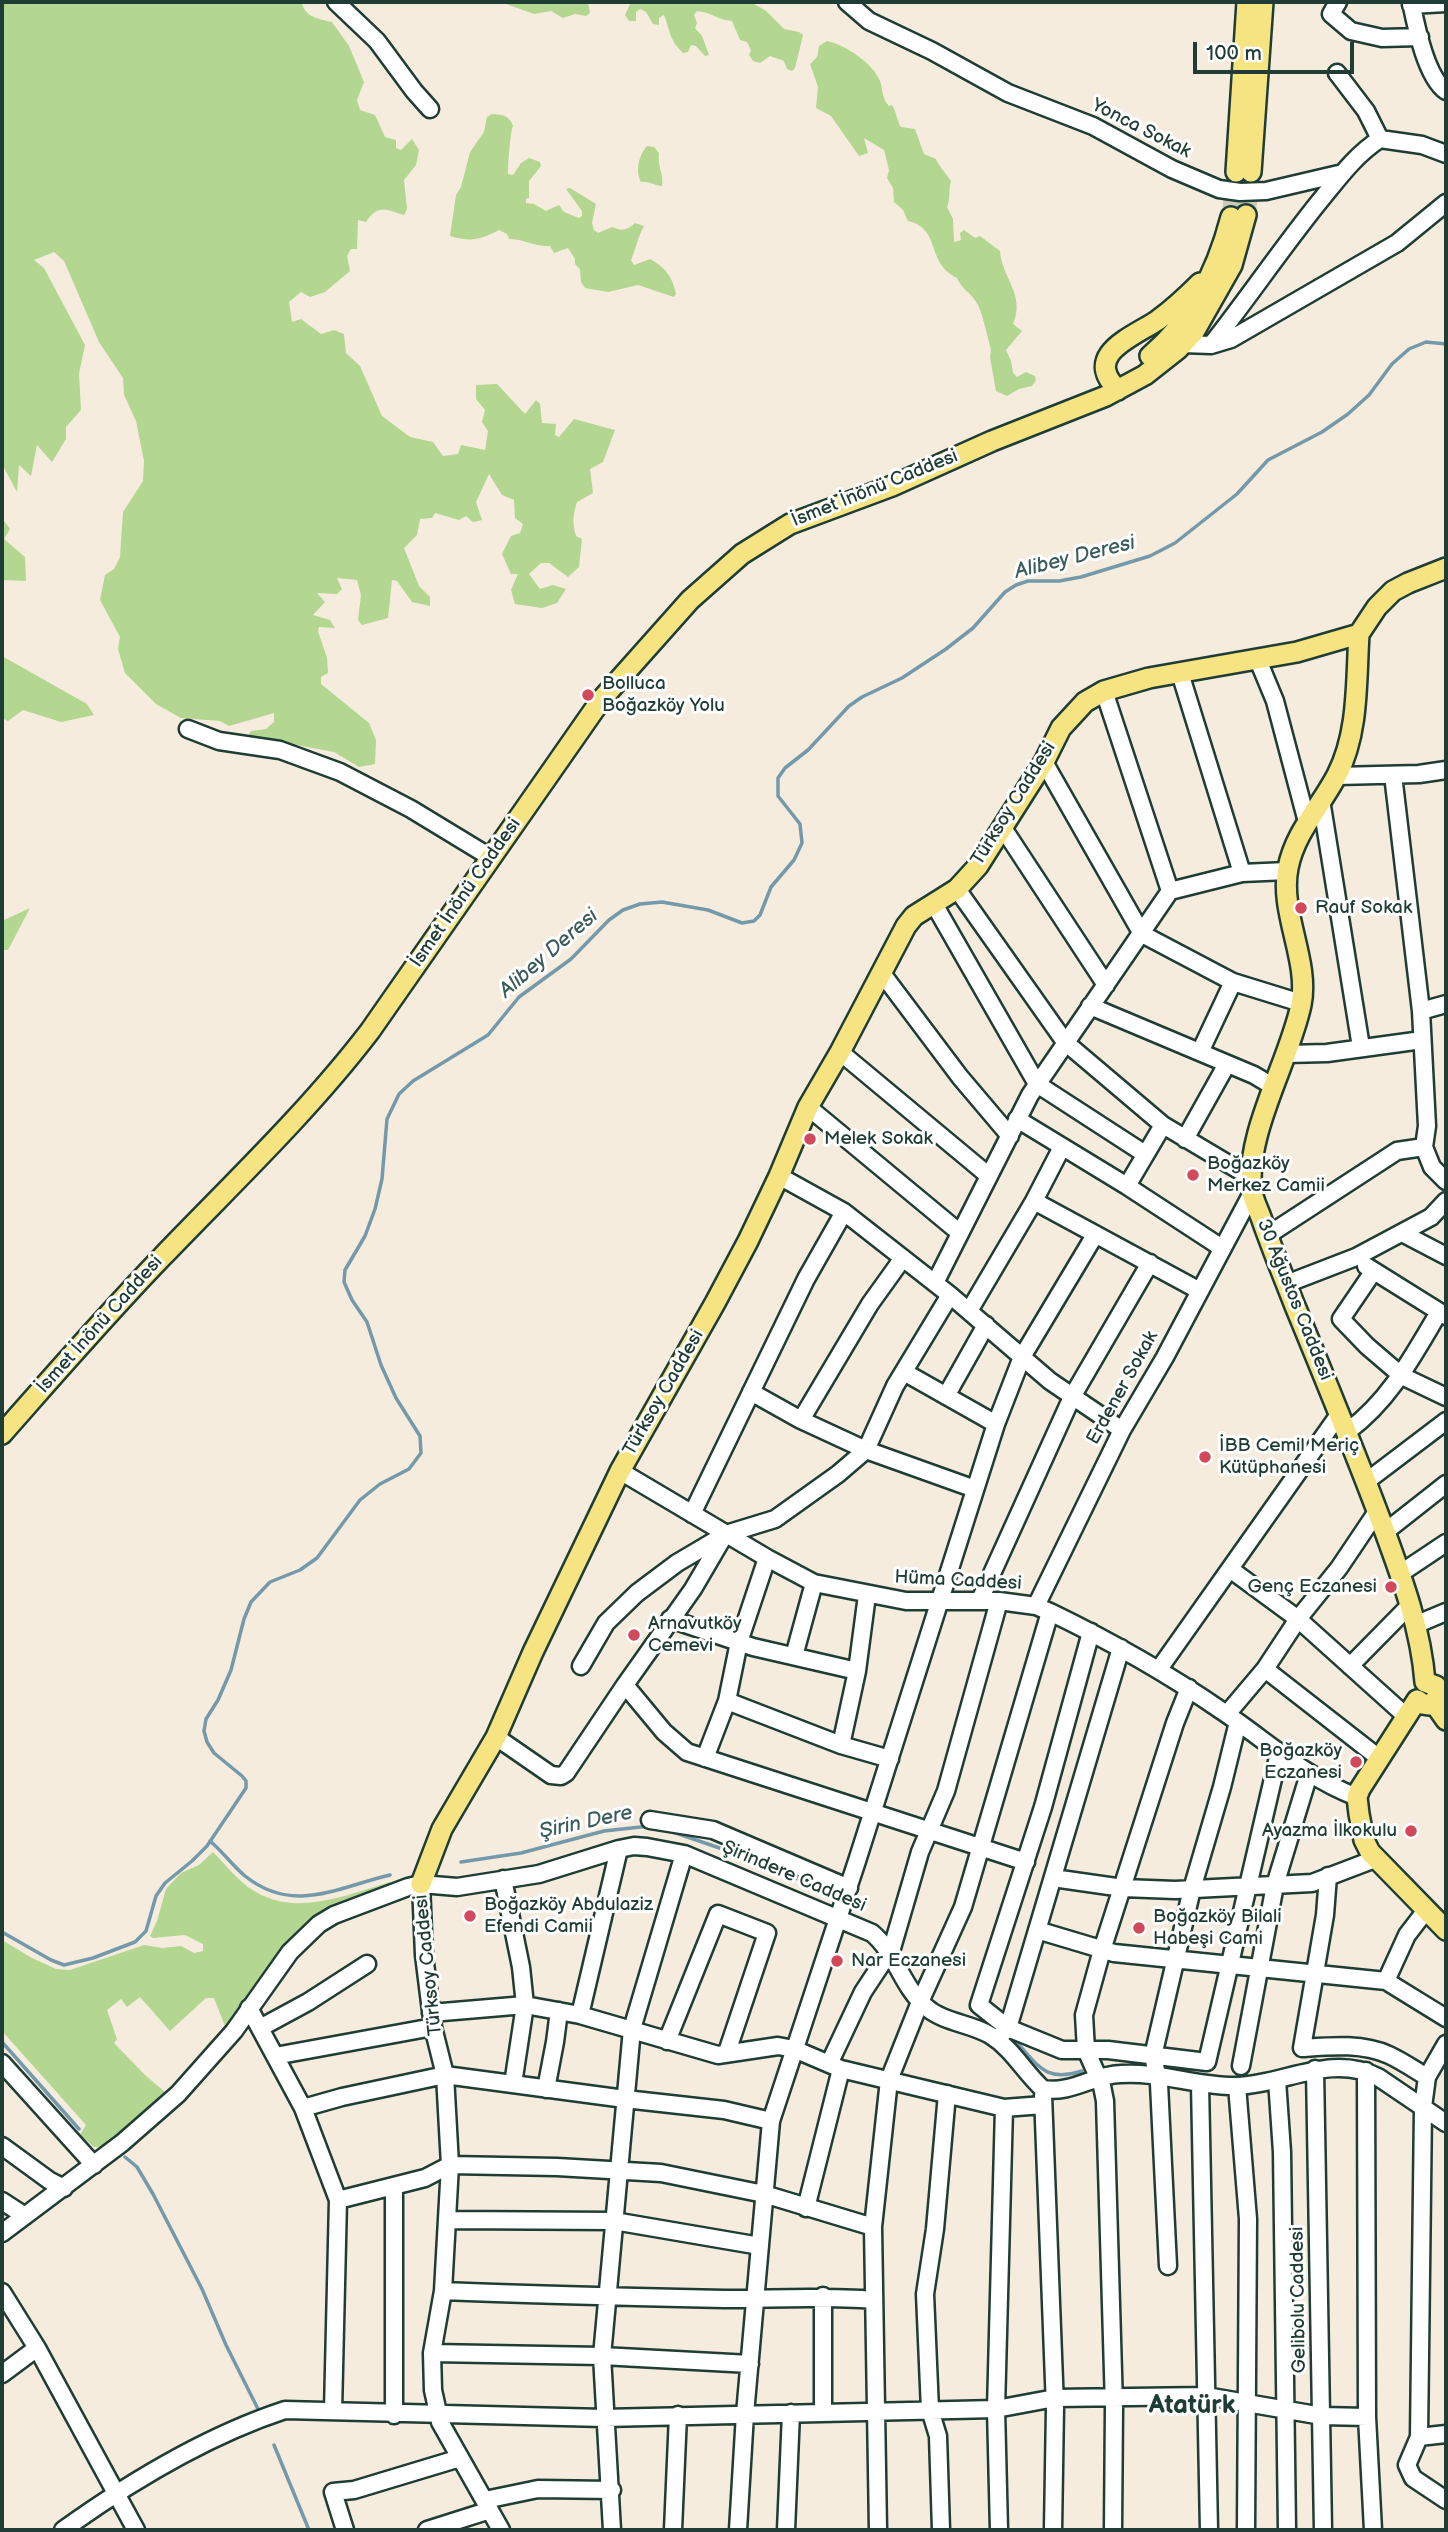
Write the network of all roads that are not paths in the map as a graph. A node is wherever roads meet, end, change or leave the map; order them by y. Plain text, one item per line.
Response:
1 (336, 2) edge
2 (847, 2) edge
3 (1247, 2) edge
4 (1263, 2) edge
5 (1338, 2) edge
6 (1446, 3) edge
7 (1411, 4) edge
8 (1420, 37) junction
9 (1337, 73) dead end
10 (1446, 91) edge
11 (430, 109) dead end
12 (1380, 139) junction
13 (1446, 153) edge
14 (1343, 173) junction
15 (1446, 203) edge
16 (1215, 265) junction
17 (1175, 342) junction
18 (1211, 345) junction
19 (1113, 386) junction
20 (1446, 568) edge
21 (1359, 634) junction
22 (1258, 660) junction
23 (1180, 673) junction
24 (1104, 691) junction
25 (188, 729) dead end
26 (1044, 762) junction
27 (1446, 770) edge
28 (1393, 775) junction
29 (1337, 776) junction
30 (1321, 800) junction
31 (1307, 822) junction
32 (1003, 828) junction
33 (491, 858) junction
34 (1287, 871) junction
35 (1242, 873) junction
36 (957, 888) junction
37 (1170, 891) junction
38 (934, 904) junction
39 (1142, 934) junction
40 (881, 972) junction
41 (1233, 982) junction
42 (1106, 985) junction
43 (1301, 1003) junction
44 (1446, 1004) edge
45 (1090, 1006) junction
46 (1421, 1011) junction
47 (1422, 1040) junction
48 (1065, 1042) junction
49 (1361, 1046) junction
50 (840, 1052) junction
51 (1199, 1052) junction
52 (1286, 1054) junction
53 (1227, 1064) junction
54 (1037, 1084) junction
55 (1274, 1087) junction
56 (807, 1107) junction
57 (1017, 1119) junction
58 (1163, 1125) junction
59 (1010, 1136) junction
60 (1185, 1139) junction
61 (1062, 1147) junction
62 (1424, 1147) junction
63 (1145, 1154) junction
64 (779, 1176) junction
65 (989, 1176) junction
66 (1446, 1181) edge
67 (1127, 1186) junction
68 (1252, 1186) junction
69 (1034, 1201) junction
70 (1446, 1201) edge
71 (844, 1212) junction
72 (960, 1233) junction
73 (1402, 1233) junction
74 (1095, 1235) junction
75 (1268, 1236) junction
76 (1222, 1248) junction
77 (1446, 1256) edge
78 (1356, 1257) junction
79 (903, 1258) junction
80 (1150, 1264) junction
81 (1373, 1272) junction
82 (934, 1283) junction
83 (1286, 1284) junction
84 (1200, 1291) junction
85 (950, 1295) junction
86 (969, 1311) junction
87 (1443, 1314) edge
88 (986, 1325) junction
89 (1022, 1357) junction
90 (904, 1372) junction
91 (1402, 1376) junction
92 (751, 1392) junction
93 (946, 1396) junction
94 (1072, 1397) junction
95 (1446, 1397) edge
96 (801, 1420) junction
97 (1446, 1420) edge
98 (1344, 1422) junction
99 (996, 1424) junction
100 (1122, 1430) junction
101 (2, 1434) edge
102 (866, 1450) junction
103 (620, 1471) junction
104 (1367, 1481) junction
105 (1446, 1484) edge
106 (975, 1489) junction
107 (1378, 1510) junction
108 (692, 1514) junction
109 (1385, 1532) junction
110 (726, 1534) junction
111 (1446, 1544) edge
112 (767, 1558) junction
113 (1230, 1569) junction
114 (1401, 1573) junction
115 (814, 1583) junction
116 (867, 1595) junction
117 (980, 1600) junction
118 (999, 1601) junction
119 (939, 1603) junction
120 (1410, 1605) junction
121 (1043, 1609) junction
122 (1446, 1612) edge
123 (670, 1619) junction
124 (1298, 1619) junction
125 (1415, 1625) junction
126 (1091, 1632) junction
127 (739, 1642) junction
128 (1121, 1648) junction
129 (794, 1656) junction
130 (581, 1666) dead end
131 (1350, 1666) junction
132 (1159, 1669) junction
133 (1265, 1669) junction
134 (857, 1671) junction
135 (625, 1685) junction
136 (1189, 1688) junction
137 (1432, 1690) edge
138 (726, 1701) junction
139 (1406, 1717) junction
140 (1232, 1718) junction
141 (1446, 1720) edge
142 (496, 1737) junction
143 (841, 1745) junction
144 (1279, 1753) junction
145 (705, 1758) junction
146 (1379, 1758) junction
147 (890, 1759) junction
148 (1309, 1774) junction
149 (1357, 1797) junction
150 (873, 1813) junction
151 (650, 1820) dead end
152 (929, 1831) junction
153 (981, 1847) junction
154 (620, 1849) junction
155 (684, 1854) junction
156 (1375, 1859) junction
157 (1026, 1862) junction
158 (1328, 1876) junction
159 (1053, 1878) junction
160 (503, 1879) junction
161 (421, 1884) junction
162 (1275, 1885) junction
163 (1248, 1886) junction
164 (849, 1888) junction
165 (1123, 1888) junction
166 (1192, 1889) junction
167 (1427, 1909) junction
168 (838, 1918) junction
169 (1037, 1930) junction
170 (1446, 1930) edge
171 (1102, 1950) junction
172 (889, 1954) junction
173 (1176, 1960) junction
174 (367, 1964) dead end
175 (1231, 1965) junction
176 (1261, 1968) junction
177 (1315, 1974) junction
178 (1386, 1981) junction
179 (920, 2001) junction
180 (525, 2005) junction
181 (249, 2008) junction
182 (559, 2011) junction
183 (580, 2015) junction
184 (1446, 2018) edge
185 (432, 2020) junction
186 (260, 2028) junction
187 (632, 2029) junction
188 (1003, 2034) junction
189 (667, 2041) junction
190 (1446, 2045) edge
191 (794, 2049) junction
192 (1086, 2050) junction
193 (727, 2052) junction
194 (275, 2056) junction
195 (1153, 2056) junction
196 (2, 2063) edge
197 (835, 2066) junction
198 (1241, 2066) dead end
199 (1315, 2069) junction
200 (1366, 2071) junction
201 (446, 2075) junction
202 (1158, 2077) junction
203 (1427, 2077) junction
204 (1098, 2078) junction
205 (889, 2080) junction
206 (1278, 2080) junction
207 (513, 2084) junction
208 (1200, 2084) junction
209 (1237, 2086) junction
210 (546, 2089) junction
211 (947, 2094) junction
212 (1043, 2097) junction
213 (625, 2099) junction
214 (1423, 2107) junction
215 (1004, 2108) junction
216 (303, 2109) junction
217 (771, 2121) junction
218 (1446, 2123) edge
219 (2, 2146) edge
220 (94, 2165) junction
221 (450, 2165) junction
222 (618, 2170) junction
223 (394, 2187) junction
224 (64, 2188) junction
225 (764, 2194) junction
226 (338, 2200) junction
227 (2, 2202) edge
228 (806, 2208) junction
229 (25, 2216) junction
230 (449, 2220) junction
231 (614, 2221) junction
232 (873, 2227) junction
233 (2, 2233) edge
234 (760, 2246) junction
235 (1168, 2266) dead end
236 (443, 2291) junction
237 (2, 2292) edge
238 (823, 2296) junction
239 (609, 2297) junction
240 (755, 2299) junction
241 (874, 2300) junction
242 (37, 2348) junction
243 (432, 2353) junction
244 (602, 2356) junction
245 (750, 2364) junction
246 (2, 2374) edge
247 (1114, 2396) junction
248 (1206, 2396) junction
249 (1055, 2398) junction
250 (1247, 2403) junction
251 (996, 2409) junction
252 (1286, 2409) junction
253 (929, 2410) junction
254 (333, 2411) junction
255 (876, 2411) junction
256 (823, 2412) junction
257 (790, 2413) junction
258 (394, 2414) junction
259 (745, 2414) junction
260 (678, 2415) junction
261 (439, 2416) junction
262 (1322, 2416) junction
263 (1367, 2417) junction
264 (604, 2418) junction
265 (1446, 2434) edge
266 (1419, 2437) junction
267 (460, 2458) junction
268 (612, 2490) junction
269 (115, 2493) junction
270 (1446, 2500) edge
271 (487, 2505) junction
272 (63, 2530) edge
273 (136, 2530) edge
274 (345, 2530) edge
275 (427, 2530) edge
276 (500, 2530) edge
277 (612, 2530) edge
278 (673, 2530) edge
279 (738, 2530) edge
280 (786, 2530) edge
281 (878, 2530) edge
282 (941, 2530) edge
283 (999, 2530) edge
284 (1053, 2530) edge
285 (1112, 2530) edge
286 (1209, 2530) edge
287 (1246, 2530) edge
288 (1287, 2530) edge
289 (1323, 2530) edge
290 (1373, 2530) edge

1 - 11 street
2 - 14 street, Yonca Sokak
3 - 4 main road
5 - 8 street
6 - 7 street
7 - 8 street
8 - 10 street
9 - 12 street
12 - 13 street
12 - 14 street
14 - 18 street
15 - 18 street
16 - 17 main road
16 - 17 main road
16 - 19 main road
17 - 18 street
17 - 19 main road, İsmet İnönü Caddesi
19 - 33 main road, İsmet İnönü Caddesi
20 - 21 main road
21 - 22 main road, Türksoy Caddesi
21 - 29 main road, 30 Ağustos Caddesi
22 - 23 main road, Türksoy Caddesi
22 - 31 street
23 - 24 main road, Türksoy Caddesi
23 - 35 street
24 - 26 main road, Türksoy Caddesi
24 - 37 street
25 - 33 street
26 - 32 main road, Türksoy Caddesi
26 - 39 street
27 - 28 street
28 - 29 street
28 - 46 street
29 - 30 main road, 30 Ağustos Caddesi
30 - 31 main road, 30 Ağustos Caddesi
30 - 49 street
31 - 34 main road, 30 Ağustos Caddesi
32 - 36 main road, Türksoy Caddesi
32 - 42 street
33 - 101 main road, İsmet İnönü Caddesi
34 - 35 street
34 - 43 main road, 30 Ağustos Caddesi
35 - 37 street
36 - 38 main road, Türksoy Caddesi
36 - 48 street
37 - 39 street
38 - 40 main road, Türksoy Caddesi
38 - 54 street
39 - 41 street
39 - 42 street
40 - 50 main road, Türksoy Caddesi
40 - 59 street
41 - 43 street
41 - 51 street
42 - 45 street
43 - 52 main road, 30 Ağustos Caddesi
44 - 46 street
45 - 48 street
45 - 51 street
46 - 47 street
47 - 49 street
47 - 62 street
48 - 54 street
48 - 58 street
49 - 52 street
50 - 56 main road, Türksoy Caddesi
50 - 65 street
51 - 53 street
52 - 55 main road, 30 Ağustos Caddesi
53 - 55 street
53 - 60 street
54 - 57 street
54 - 63 street
55 - 68 main road, 30 Ağustos Caddesi
56 - 64 main road, Türksoy Caddesi
56 - 72 street
57 - 59 street
57 - 61 street
58 - 60 street
58 - 63 street
59 - 65 street
60 - 68 street
61 - 67 street
61 - 69 street
62 - 66 street
62 - 75 street
63 - 67 street
64 - 71 street
64 - 103 main road, Türksoy Caddesi
65 - 72 street
67 - 76 street
68 - 75 main road, 30 Ağustos Caddesi
68 - 76 street, Erdener Sokak
69 - 74 street
69 - 86 street
70 - 73 street
71 - 79 street
71 - 92 street
72 - 82 street
73 - 77 street
73 - 78 street
74 - 80 street
74 - 89 street
75 - 83 main road, 30 Ağustos Caddesi
76 - 84 street, Erdener Sokak
78 - 81 street
78 - 83 street
79 - 82 street
79 - 96 street
80 - 84 street
80 - 94 street
81 - 87 street
81 - 91 street
82 - 85 street
83 - 98 main road, 30 Ağustos Caddesi
84 - 100 street, Erdener Sokak
85 - 86 street
85 - 90 street
86 - 88 street
87 - 91 street
88 - 89 street
88 - 93 street
89 - 94 street
89 - 99 street
90 - 93 street
90 - 102 street
91 - 95 street
91 - 98 street
92 - 96 street
92 - 108 street
93 - 99 street
94 - 100 street
94 - 117 street
96 - 102 street
97 - 104 street
98 - 104 main road, 30 Ağustos Caddesi
98 - 113 street
99 - 106 street
100 - 121 street, Erdener Sokak
102 - 106 street
102 - 110 street
103 - 108 street, Hüma Caddesi
103 - 142 main road, Türksoy Caddesi
104 - 107 main road, 30 Ağustos Caddesi
105 - 109 street
106 - 119 street
107 - 109 main road, 30 Ağustos Caddesi
107 - 124 street
108 - 110 street, Hüma Caddesi
109 - 114 main road, 30 Ağustos Caddesi
110 - 112 street, Hüma Caddesi
110 - 123 street
110 - 130 street
111 - 114 street
112 - 115 street, Hüma Caddesi
112 - 127 street
113 - 124 street
113 - 132 street
114 - 120 main road, 30 Ağustos Caddesi
115 - 116 street, Hüma Caddesi
115 - 129 street
116 - 119 street, Hüma Caddesi
116 - 134 street
117 - 118 street, Hüma Caddesi
117 - 119 street, Hüma Caddesi
118 - 121 street, Hüma Caddesi
118 - 152 street
119 - 147 street
120 - 125 main road, 30 Ağustos Caddesi
120 - 131 street
121 - 126 street, Hüma Caddesi
121 - 153 street, Erdener Sokak
122 - 125 street
123 - 127 street
123 - 135 street
124 - 131 street
124 - 133 street
125 - 137 main road, 30 Ağustos Caddesi
126 - 128 street, Hüma Caddesi
126 - 157 street
127 - 129 street
127 - 138 street
128 - 132 street, Hüma Caddesi
128 - 159 street
129 - 134 street
131 - 139 street
132 - 136 street, Hüma Caddesi
133 - 140 street
133 - 146 street
134 - 143 street
135 - 142 street
135 - 145 street
136 - 140 street, Hüma Caddesi
136 - 165 street
137 - 139 main road
137 - 141 main road, 30 Ağustos Caddesi
138 - 143 street
138 - 145 street
139 - 146 main road
140 - 144 street, Hüma Caddesi
140 - 166 street
142 - 161 main road, Türksoy Caddesi
143 - 147 street
144 - 148 street, Hüma Caddesi
144 - 163 street
145 - 150 street
146 - 149 main road
147 - 150 street
148 - 149 street, Hüma Caddesi
148 - 162 street
149 - 156 main road
150 - 152 street
150 - 164 street
151 - 164 street
152 - 153 street
152 - 172 street
153 - 157 street
153 - 179 street, Erdener Sokak
154 - 155 street, Şirindere Caddesi
154 - 160 street, Şirindere Caddesi
154 - 183 street
155 - 168 street, Şirindere Caddesi
155 - 187 street
156 - 158 street
156 - 167 main road
157 - 188 street
158 - 162 street
158 - 177 street
159 - 165 street
159 - 169 street
160 - 161 street, Şirindere Caddesi
160 - 180 street
161 - 181 street
161 - 185 street, Türksoy Caddesi
162 - 163 street
162 - 176 street
163 - 166 street
163 - 175 street
164 - 168 street
165 - 166 street
165 - 171 street
166 - 173 street
167 - 170 main road
167 - 178 street
168 - 172 street, Şirindere Caddesi
168 - 191 street
169 - 171 street
169 - 188 street
171 - 173 street
171 - 192 street
172 - 179 street, Şirindere Caddesi
172 - 197 street
173 - 175 street
173 - 195 street
174 - 186 street
175 - 176 street
175 - 195 street
176 - 177 street
176 - 198 street
177 - 178 street
177 - 203 street
178 - 184 street
179 - 188 street, Şirindere Caddesi
179 - 205 street, Erdener Sokak
180 - 182 street
180 - 185 street
180 - 207 street
181 - 186 street
181 - 220 street
182 - 183 street
182 - 210 street
183 - 187 street
185 - 194 street
185 - 201 street, Türksoy Caddesi
186 - 194 street
187 - 189 street
187 - 213 street
188 - 192 street
188 - 212 street, Şirindere Caddesi
189 - 193 street
189 - 193 street
190 - 203 street
191 - 193 street
191 - 197 street
191 - 217 street
192 - 195 street
192 - 204 street
194 - 216 street
195 - 202 street
196 - 220 street
197 - 205 street
197 - 228 street
199 - 200 street
199 - 206 street
199 - 262 street, Gelibolu Caddesi
200 - 214 street
200 - 263 street
201 - 207 street
201 - 216 street
201 - 221 street, Türksoy Caddesi
202 - 204 street
202 - 208 street
202 - 235 street
203 - 214 street
204 - 212 street
204 - 247 street
205 - 211 street
205 - 232 street, Erdener Sokak
206 - 209 street
206 - 252 street
207 - 210 street
208 - 209 street
208 - 248 street
209 - 250 street
210 - 213 street
211 - 215 street
211 - 253 street
212 - 215 street
212 - 249 street
213 - 217 street
213 - 222 street
214 - 218 street
214 - 266 street
215 - 251 street
216 - 226 street
217 - 225 street
219 - 224 street
220 - 224 street
221 - 222 street
221 - 223 street
221 - 230 street, Türksoy Caddesi
222 - 225 street
222 - 231 street
223 - 226 street
223 - 258 street
224 - 229 street
225 - 228 street
225 - 234 street
226 - 254 street
227 - 229 street
228 - 232 street
229 - 233 street
230 - 231 street
230 - 236 street, Türksoy Caddesi
231 - 234 street
231 - 239 street
232 - 241 street, Erdener Sokak
234 - 240 street
236 - 239 street
236 - 243 street, Türksoy Caddesi
237 - 242 street
238 - 240 street
238 - 241 street
238 - 256 street
239 - 240 street
239 - 244 street
240 - 245 street
241 - 255 street, Erdener Sokak
242 - 246 street
242 - 269 street
243 - 244 street
243 - 261 street, Türksoy Caddesi
244 - 245 street
244 - 264 street
245 - 259 street
247 - 248 street
247 - 249 street
247 - 285 street
248 - 250 street
248 - 286 street
249 - 251 street
249 - 284 street
250 - 252 street
250 - 287 street
251 - 253 street
251 - 283 street
252 - 262 street
252 - 288 street
253 - 255 street
253 - 282 street
254 - 258 street
254 - 269 street
255 - 256 street
255 - 281 street, Erdener Sokak
256 - 257 street
257 - 259 street
257 - 280 street
258 - 261 street
259 - 260 street
259 - 279 street
260 - 264 street
260 - 278 street
261 - 264 street
261 - 267 street, Türksoy Caddesi
262 - 263 street
262 - 289 street, Gelibolu Caddesi
263 - 290 street
264 - 268 street
265 - 266 street
266 - 270 street
267 - 271 street, Türksoy Caddesi
267 - 274 street
268 - 271 street
268 - 277 street
269 - 272 street
269 - 273 street
271 - 275 street
271 - 276 street, Türksoy Caddesi

